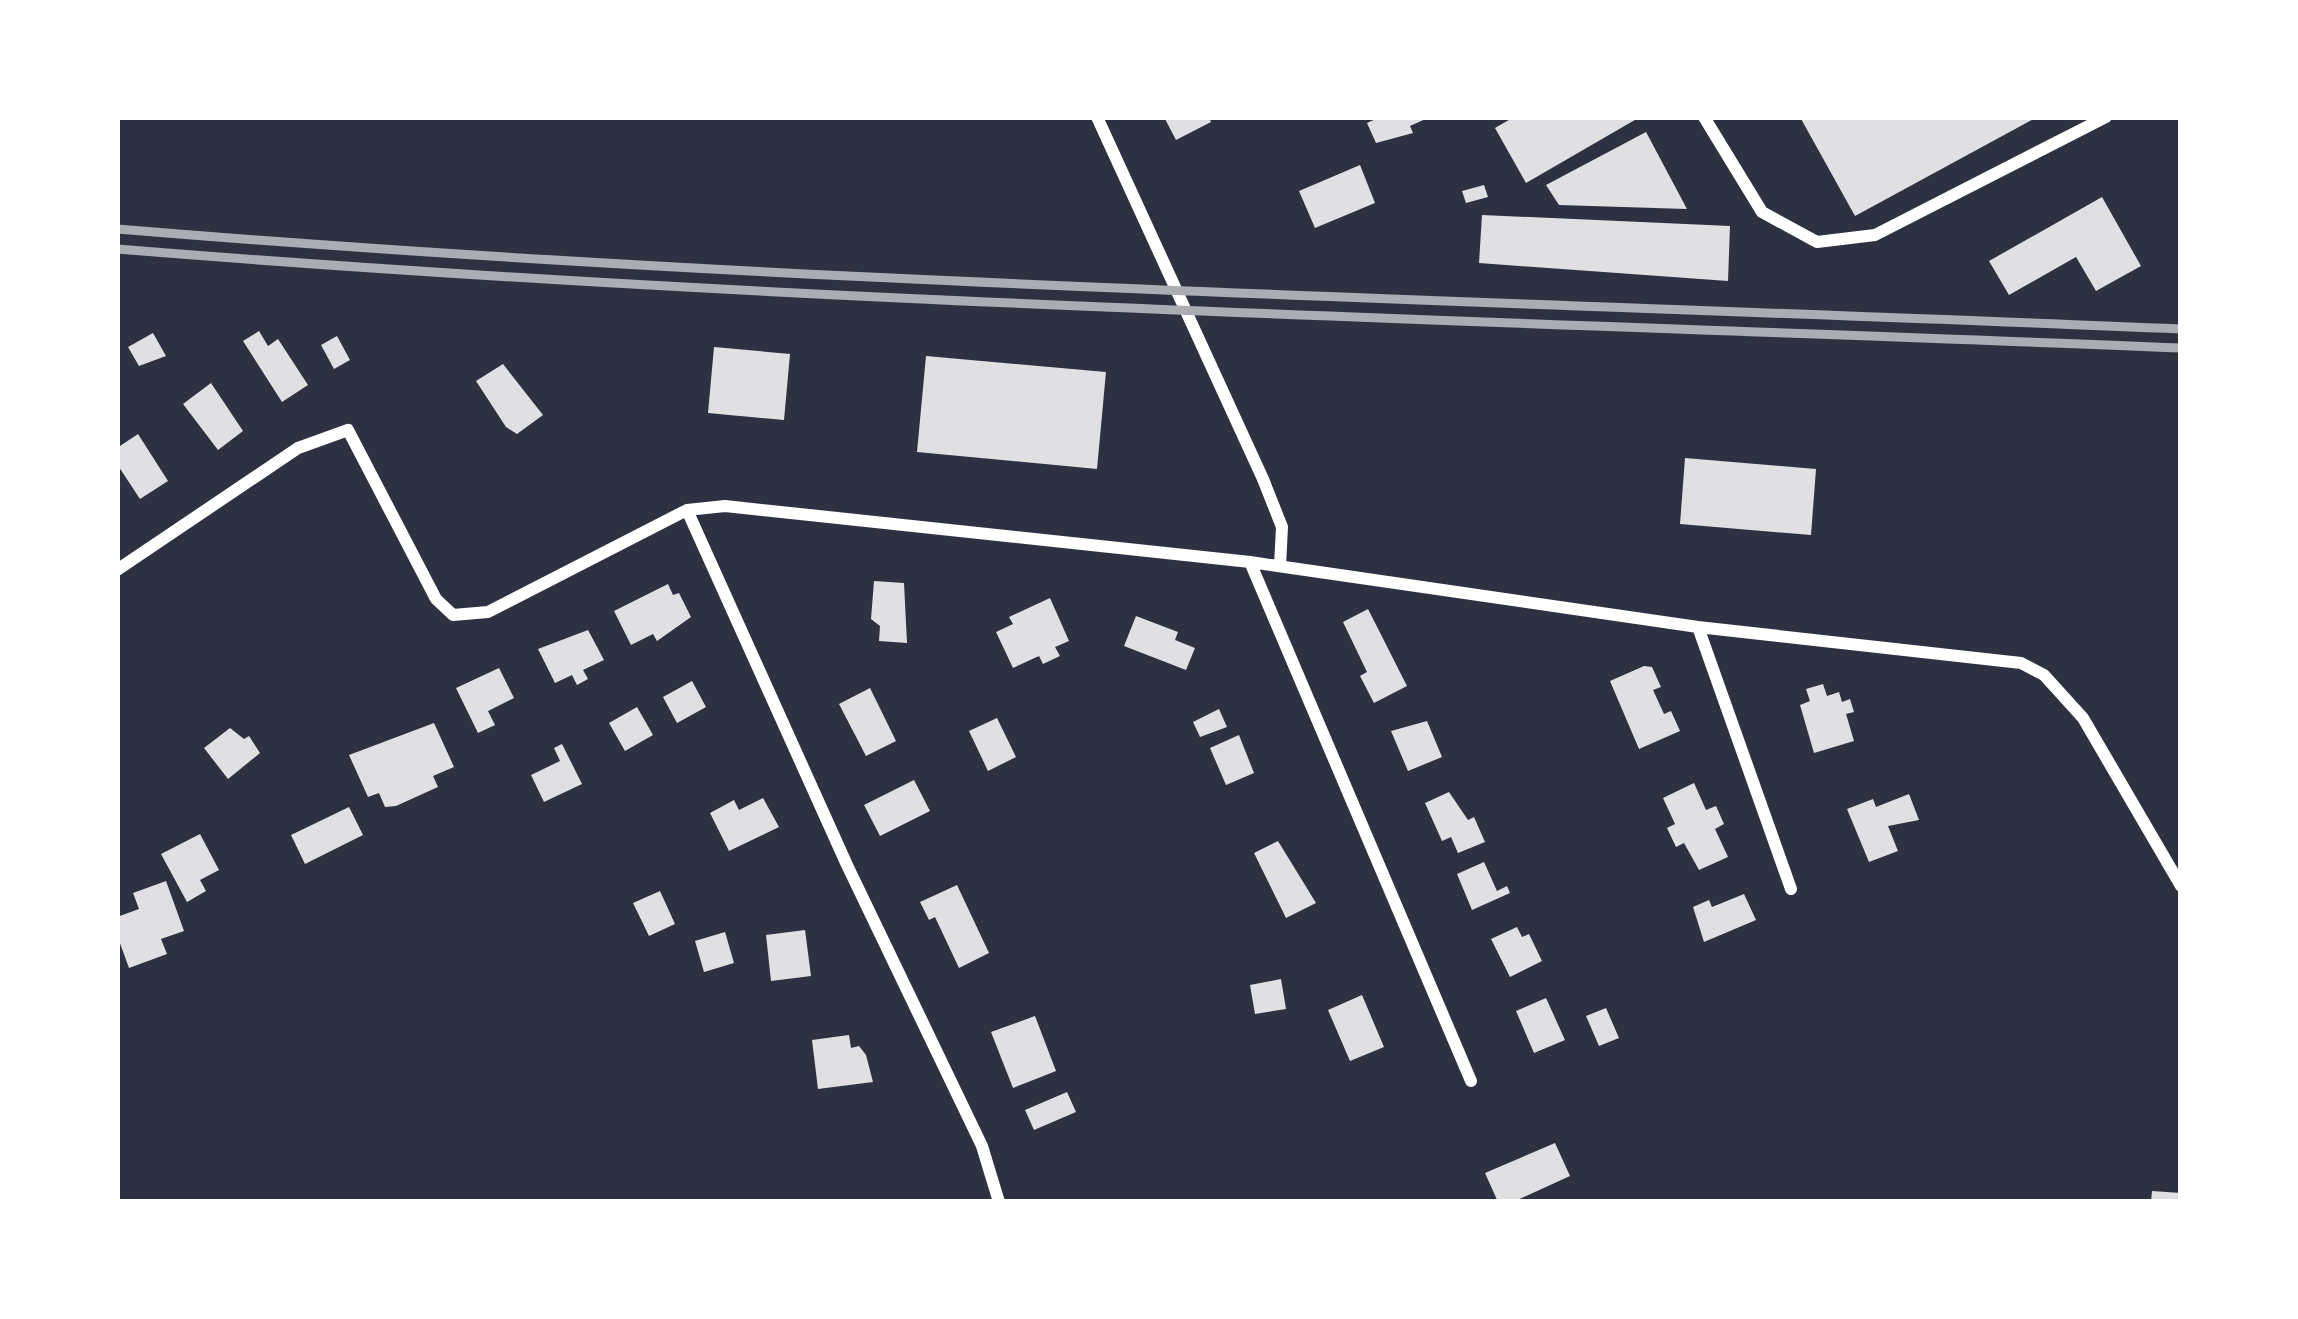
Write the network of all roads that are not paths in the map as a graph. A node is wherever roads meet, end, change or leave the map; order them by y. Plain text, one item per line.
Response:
1 (1097, 117) edge
2 (1704, 117) edge
3 (2106, 117) edge
4 (688, 510) junction
5 (1250, 562) junction
6 (1280, 566) junction
7 (117, 570) edge
8 (1698, 627) junction
9 (2181, 886) edge
10 (1791, 889) dead end
11 (1471, 1081) dead end
12 (999, 1202) edge

1 - 6 street
2 - 3 street
4 - 5 street
4 - 7 street
4 - 12 street
5 - 6 street
5 - 11 street
6 - 8 street
8 - 9 street
8 - 10 street

